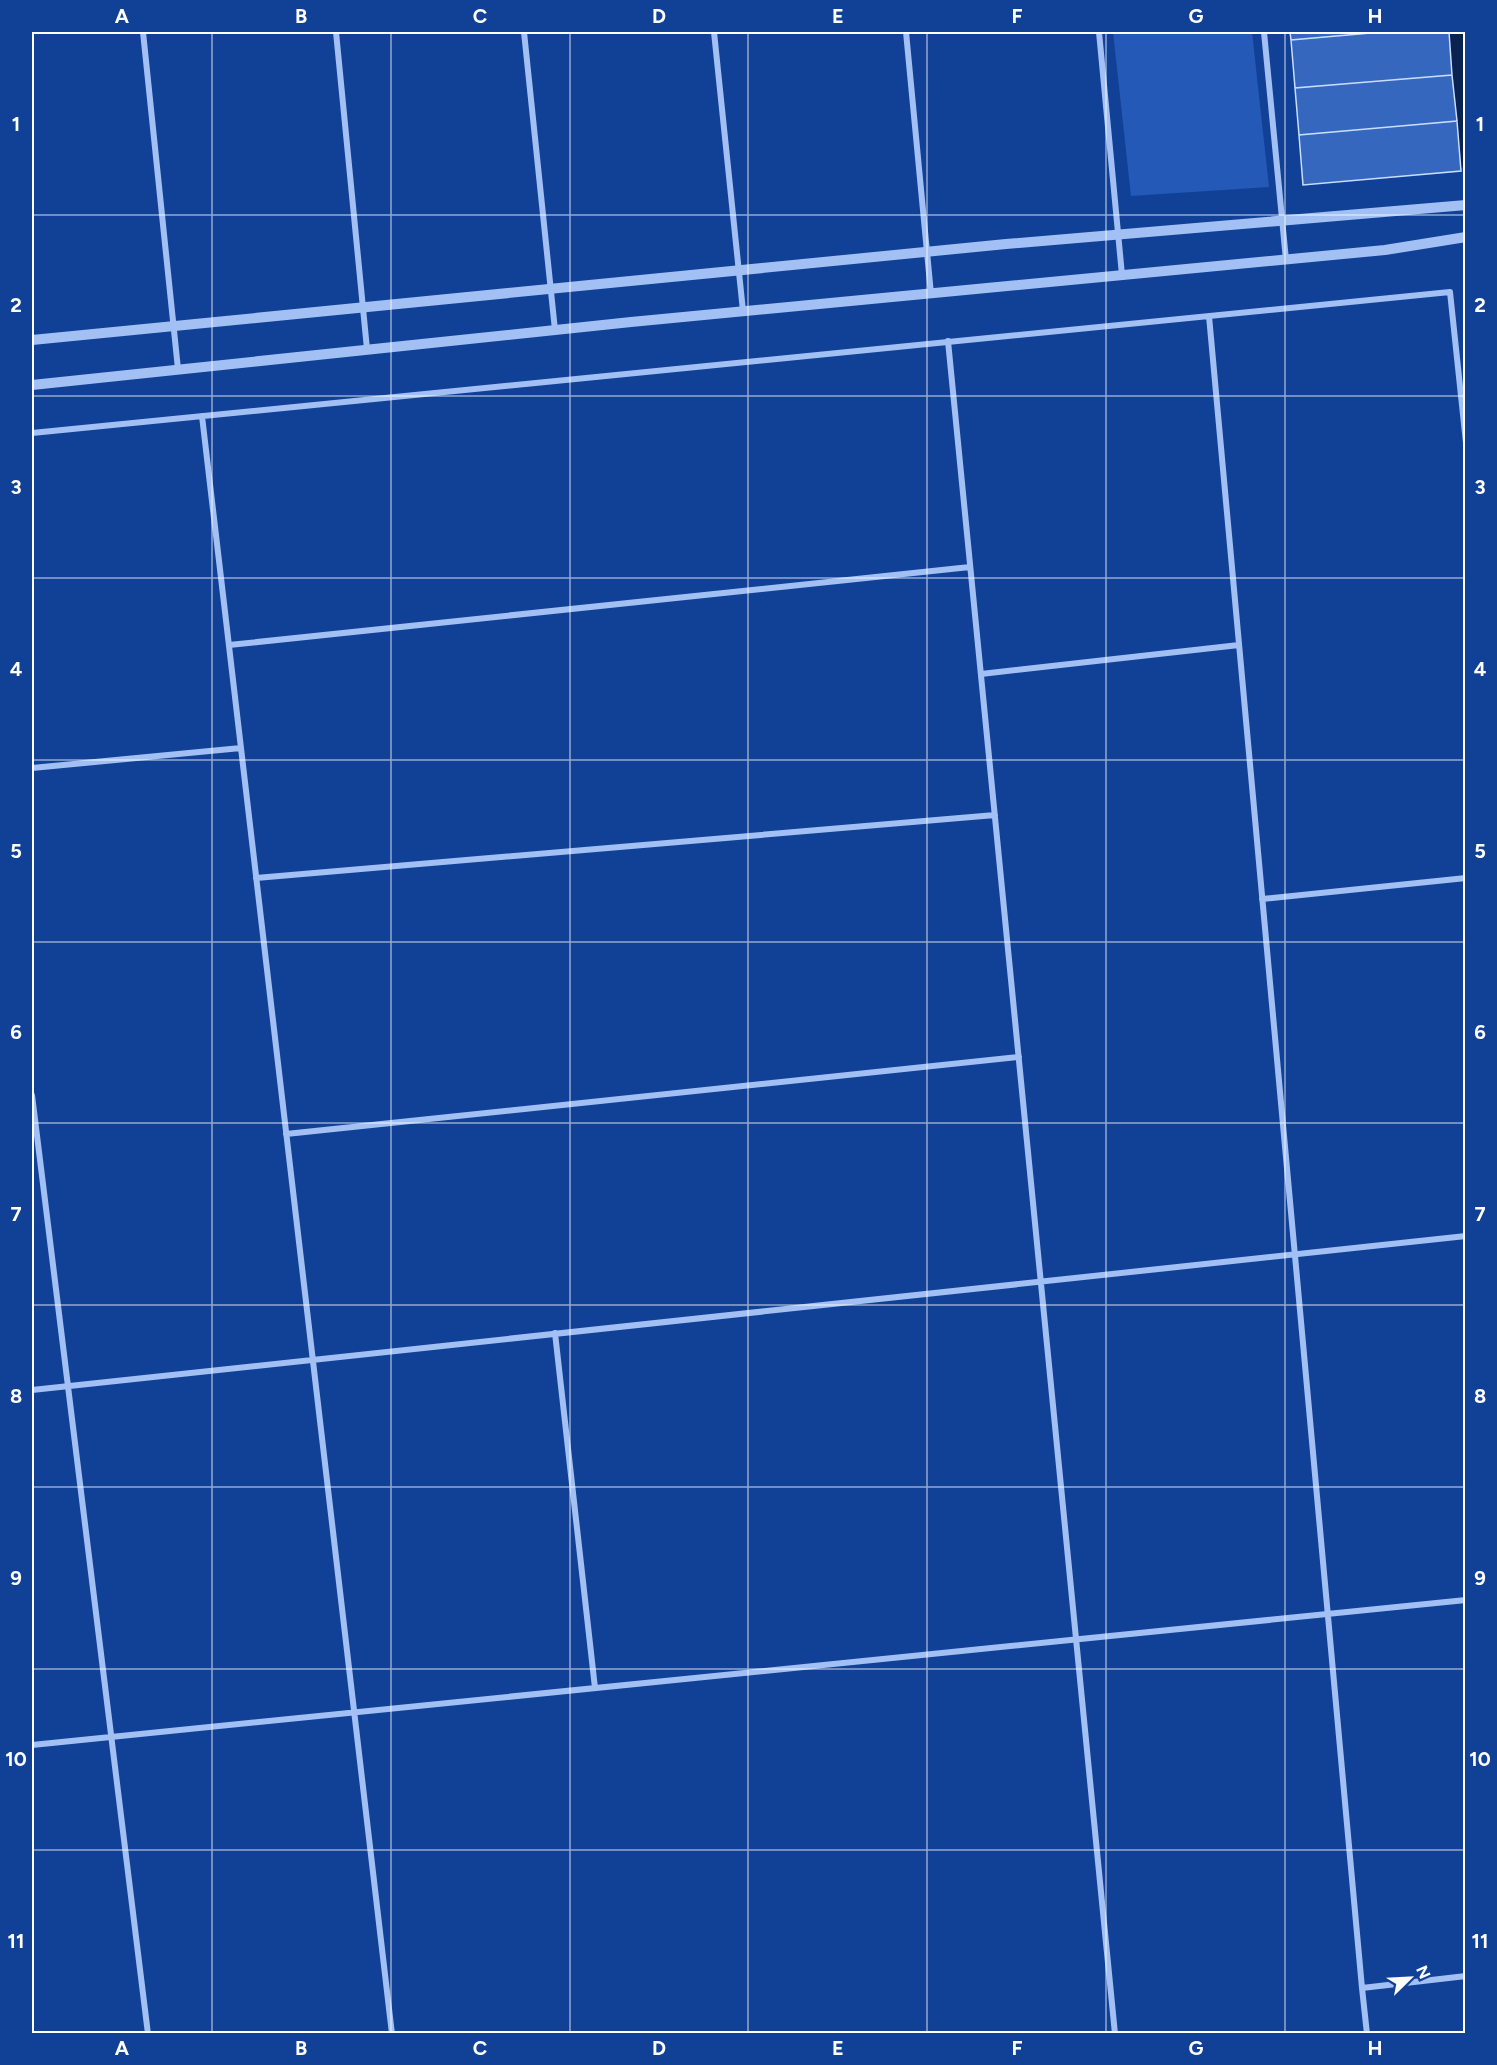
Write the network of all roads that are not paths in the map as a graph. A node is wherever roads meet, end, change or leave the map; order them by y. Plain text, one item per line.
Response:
1 (143, 32) edge
2 (336, 32) edge
3 (524, 32) edge
4 (714, 32) edge
5 (906, 32) edge
6 (1099, 32) edge
7 (1263, 32) edge
8 (1466, 205) edge
9 (1283, 221) junction
10 (1119, 234) junction
11 (1466, 237) edge
12 (927, 251) junction
13 (1286, 260) junction
14 (738, 270) junction
15 (1122, 275) junction
16 (551, 288) junction
17 (931, 294) junction
18 (363, 307) junction
19 (743, 311) junction
20 (1209, 316) junction
21 (175, 326) junction
22 (555, 330) junction
23 (32, 340) edge
24 (948, 341) junction
25 (367, 349) junction
26 (178, 369) junction
27 (32, 385) edge
28 (202, 416) junction
29 (32, 433) edge
30 (1466, 443) edge
31 (970, 567) junction
32 (229, 645) junction
33 (1239, 645) junction
34 (981, 674) junction
35 (241, 748) junction
36 (32, 768) edge
37 (995, 815) junction
38 (256, 878) junction
39 (1466, 878) edge
40 (1262, 899) junction
41 (1019, 1057) junction
42 (32, 1095) edge
43 (286, 1134) junction
44 (1466, 1236) edge
45 (1294, 1254) junction
46 (1041, 1281) junction
47 (555, 1334) junction
48 (313, 1360) junction
49 (68, 1386) junction
50 (32, 1390) edge
51 (1466, 1600) edge
52 (1328, 1614) junction
53 (1076, 1640) junction
54 (595, 1688) junction
55 (355, 1713) junction
56 (112, 1737) junction
57 (32, 1745) edge
58 (1466, 1976) edge
59 (1362, 1988) junction
60 (148, 2034) edge
61 (392, 2034) edge
62 (1115, 2034) edge
63 (1367, 2034) edge

1 - 21 street
2 - 18 street
3 - 16 street
4 - 14 street
5 - 12 street
6 - 10 street
7 - 9 street
8 - 9 street
9 - 10 street
9 - 13 street
10 - 12 street
10 - 15 street
11 - 13 street
12 - 14 street
12 - 17 street
13 - 15 street
14 - 16 street
14 - 19 street
15 - 17 street
16 - 18 street
16 - 22 street
17 - 19 street
18 - 21 street
18 - 25 street
19 - 22 street
20 - 24 street
20 - 30 street
20 - 33 street
21 - 23 street
21 - 26 street
22 - 25 street
24 - 28 street
24 - 31 street
25 - 26 street
26 - 27 street
28 - 29 street
28 - 32 street
31 - 32 street
31 - 34 street
32 - 35 street
33 - 34 street
33 - 40 street
34 - 37 street
35 - 36 street
35 - 38 street
37 - 38 street
37 - 41 street
38 - 43 street
39 - 40 street
40 - 45 street
41 - 43 street
41 - 46 street
42 - 49 street
43 - 48 street
44 - 45 street
45 - 46 street
45 - 52 street
46 - 47 street
46 - 53 street
47 - 48 street
47 - 54 street
48 - 49 street
48 - 55 street
49 - 50 street
49 - 56 street
51 - 52 street
52 - 53 street
52 - 59 street
53 - 54 street
53 - 62 street
54 - 55 street
55 - 56 street
55 - 61 street
56 - 57 street
56 - 60 street
58 - 59 street
59 - 63 street

